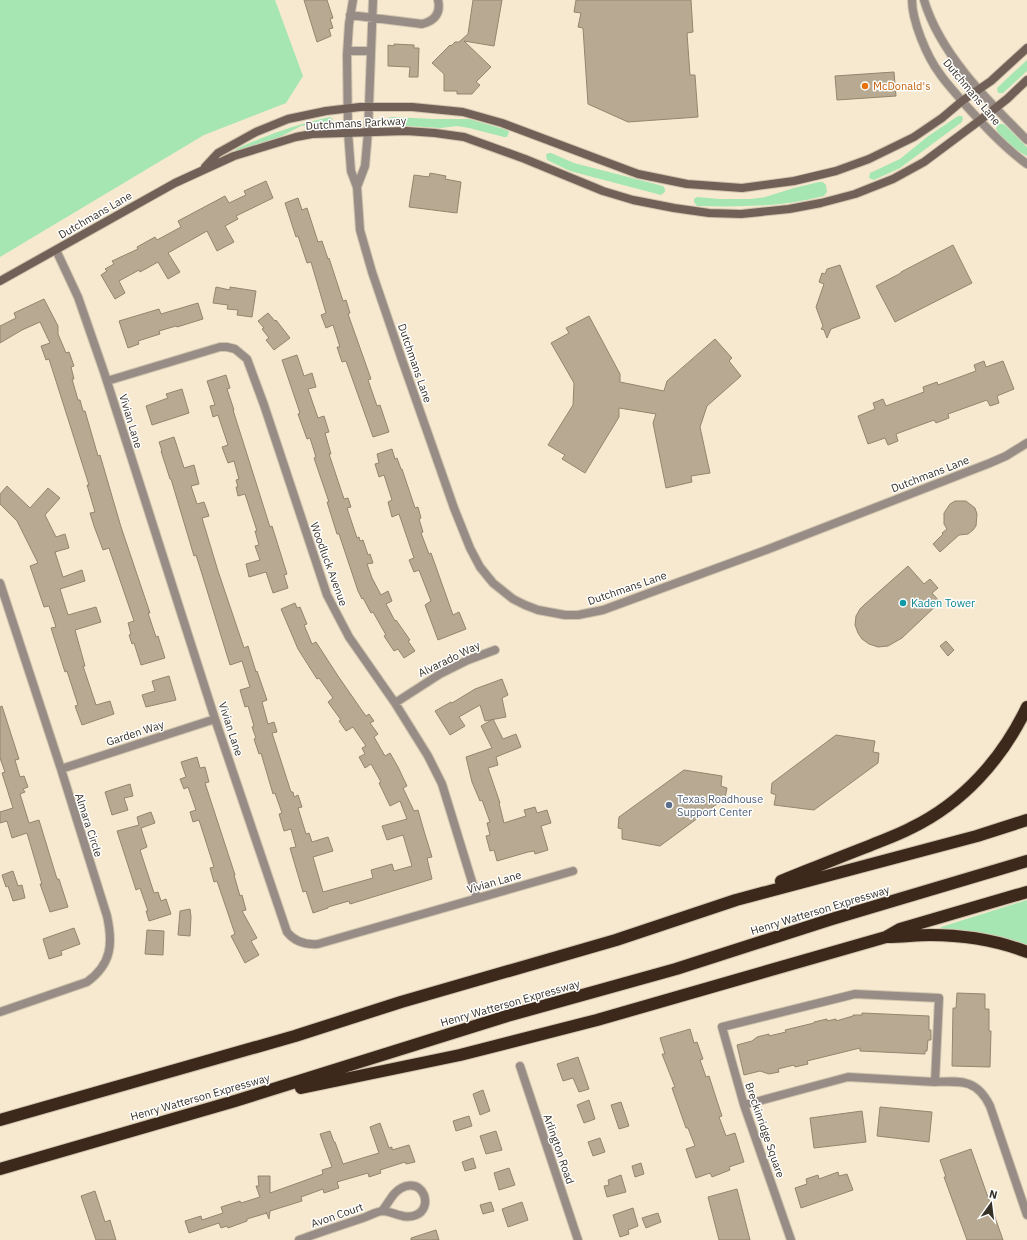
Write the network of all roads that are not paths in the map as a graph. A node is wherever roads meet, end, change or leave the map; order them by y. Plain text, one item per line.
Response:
1 (353, 0) edge
2 (373, 0) edge
3 (438, 0) edge
4 (912, 0) edge
5 (924, 0) edge
6 (350, 15) junction
7 (372, 17) junction
8 (1027, 48) edge
9 (348, 51) junction
10 (370, 51) junction
11 (1027, 80) edge
12 (979, 88) junction
13 (962, 100) junction
14 (369, 107) junction
15 (996, 108) junction
16 (347, 109) junction
17 (979, 121) junction
18 (348, 132) junction
19 (368, 132) junction
20 (1027, 140) edge
21 (1027, 164) edge
22 (202, 170) junction
23 (357, 188) junction
24 (56, 250) junction
25 (0, 281) edge
26 (107, 381) junction
27 (1027, 443) edge
28 (0, 583) edge
29 (495, 650) dead end
30 (395, 703) junction
31 (1027, 707) edge
32 (215, 719) junction
33 (61, 769) junction
34 (1027, 820) edge
35 (1027, 861) edge
36 (573, 871) dead end
37 (1027, 892) edge
38 (477, 898) junction
39 (736, 900) junction
40 (886, 937) junction
41 (1027, 952) edge
42 (0, 1012) edge
43 (520, 1066) dead end
44 (935, 1082) junction
45 (235, 1101) junction
46 (744, 1105) junction
47 (0, 1120) edge
48 (0, 1169) edge
49 (382, 1211) junction
50 (1027, 1215) edge
51 (299, 1240) edge
52 (578, 1240) edge
53 (791, 1240) edge

1 - 6 street, Dutchmans Lane
2 - 7 street, Dutchmans Lane
3 - 7 street
4 - 13 street, Dutchmans Lane
5 - 12 street, Dutchmans Lane
6 - 7 street
6 - 9 street, Dutchmans Lane
7 - 10 street, Dutchmans Lane
8 - 12 main road, Dutchmans Lane
9 - 10 street
9 - 16 street, Dutchmans Lane
10 - 14 street, Dutchmans Lane
11 - 15 main road, Dutchmans Lane
12 - 13 main road, Dutchmans Parkway
12 - 15 street, Dutchmans Lane
13 - 14 main road, Dutchmans Parkway
13 - 17 street, Dutchmans Lane
14 - 16 main road, Dutchmans Parkway
14 - 19 street, Dutchmans Lane
15 - 17 main road, Dutchmans Parkway
15 - 20 street, Dutchmans Lane
16 - 18 street, Dutchmans Lane
16 - 22 main road, Dutchmans Parkway
17 - 19 main road, Dutchmans Parkway
17 - 21 street, Dutchmans Lane
18 - 19 main road, Dutchmans Parkway
18 - 22 main road, Dutchmans Parkway
18 - 23 street, Dutchmans Lane
19 - 23 street, Dutchmans Lane
22 - 24 main road, Dutchmans Lane
23 - 27 street, Dutchmans Lane
24 - 25 main road, Dutchmans Lane
24 - 26 street, Vivian Lane
26 - 30 street, Woodluck Avenue
26 - 32 street, Vivian Lane
28 - 33 street, Almara Circle
29 - 30 street, Alvarado Way
30 - 38 street, Woodluck Avenue
31 - 39 highway
32 - 33 street, Garden Way
32 - 38 street, Vivian Lane
33 - 42 street, Almara Circle
34 - 39 highway
35 - 45 highway, Henry Watterson Expressway
36 - 38 street, Vivian Lane
37 - 40 highway
39 - 47 highway
40 - 41 highway
40 - 45 highway
43 - 52 street, Arlington Road
44 - 46 street
44 - 46 street, Breckinridge Square
44 - 50 street
45 - 48 highway, Henry Watterson Expressway
46 - 53 street, Breckinridge Square
49 - 49 street
49 - 51 street, Avon Court

